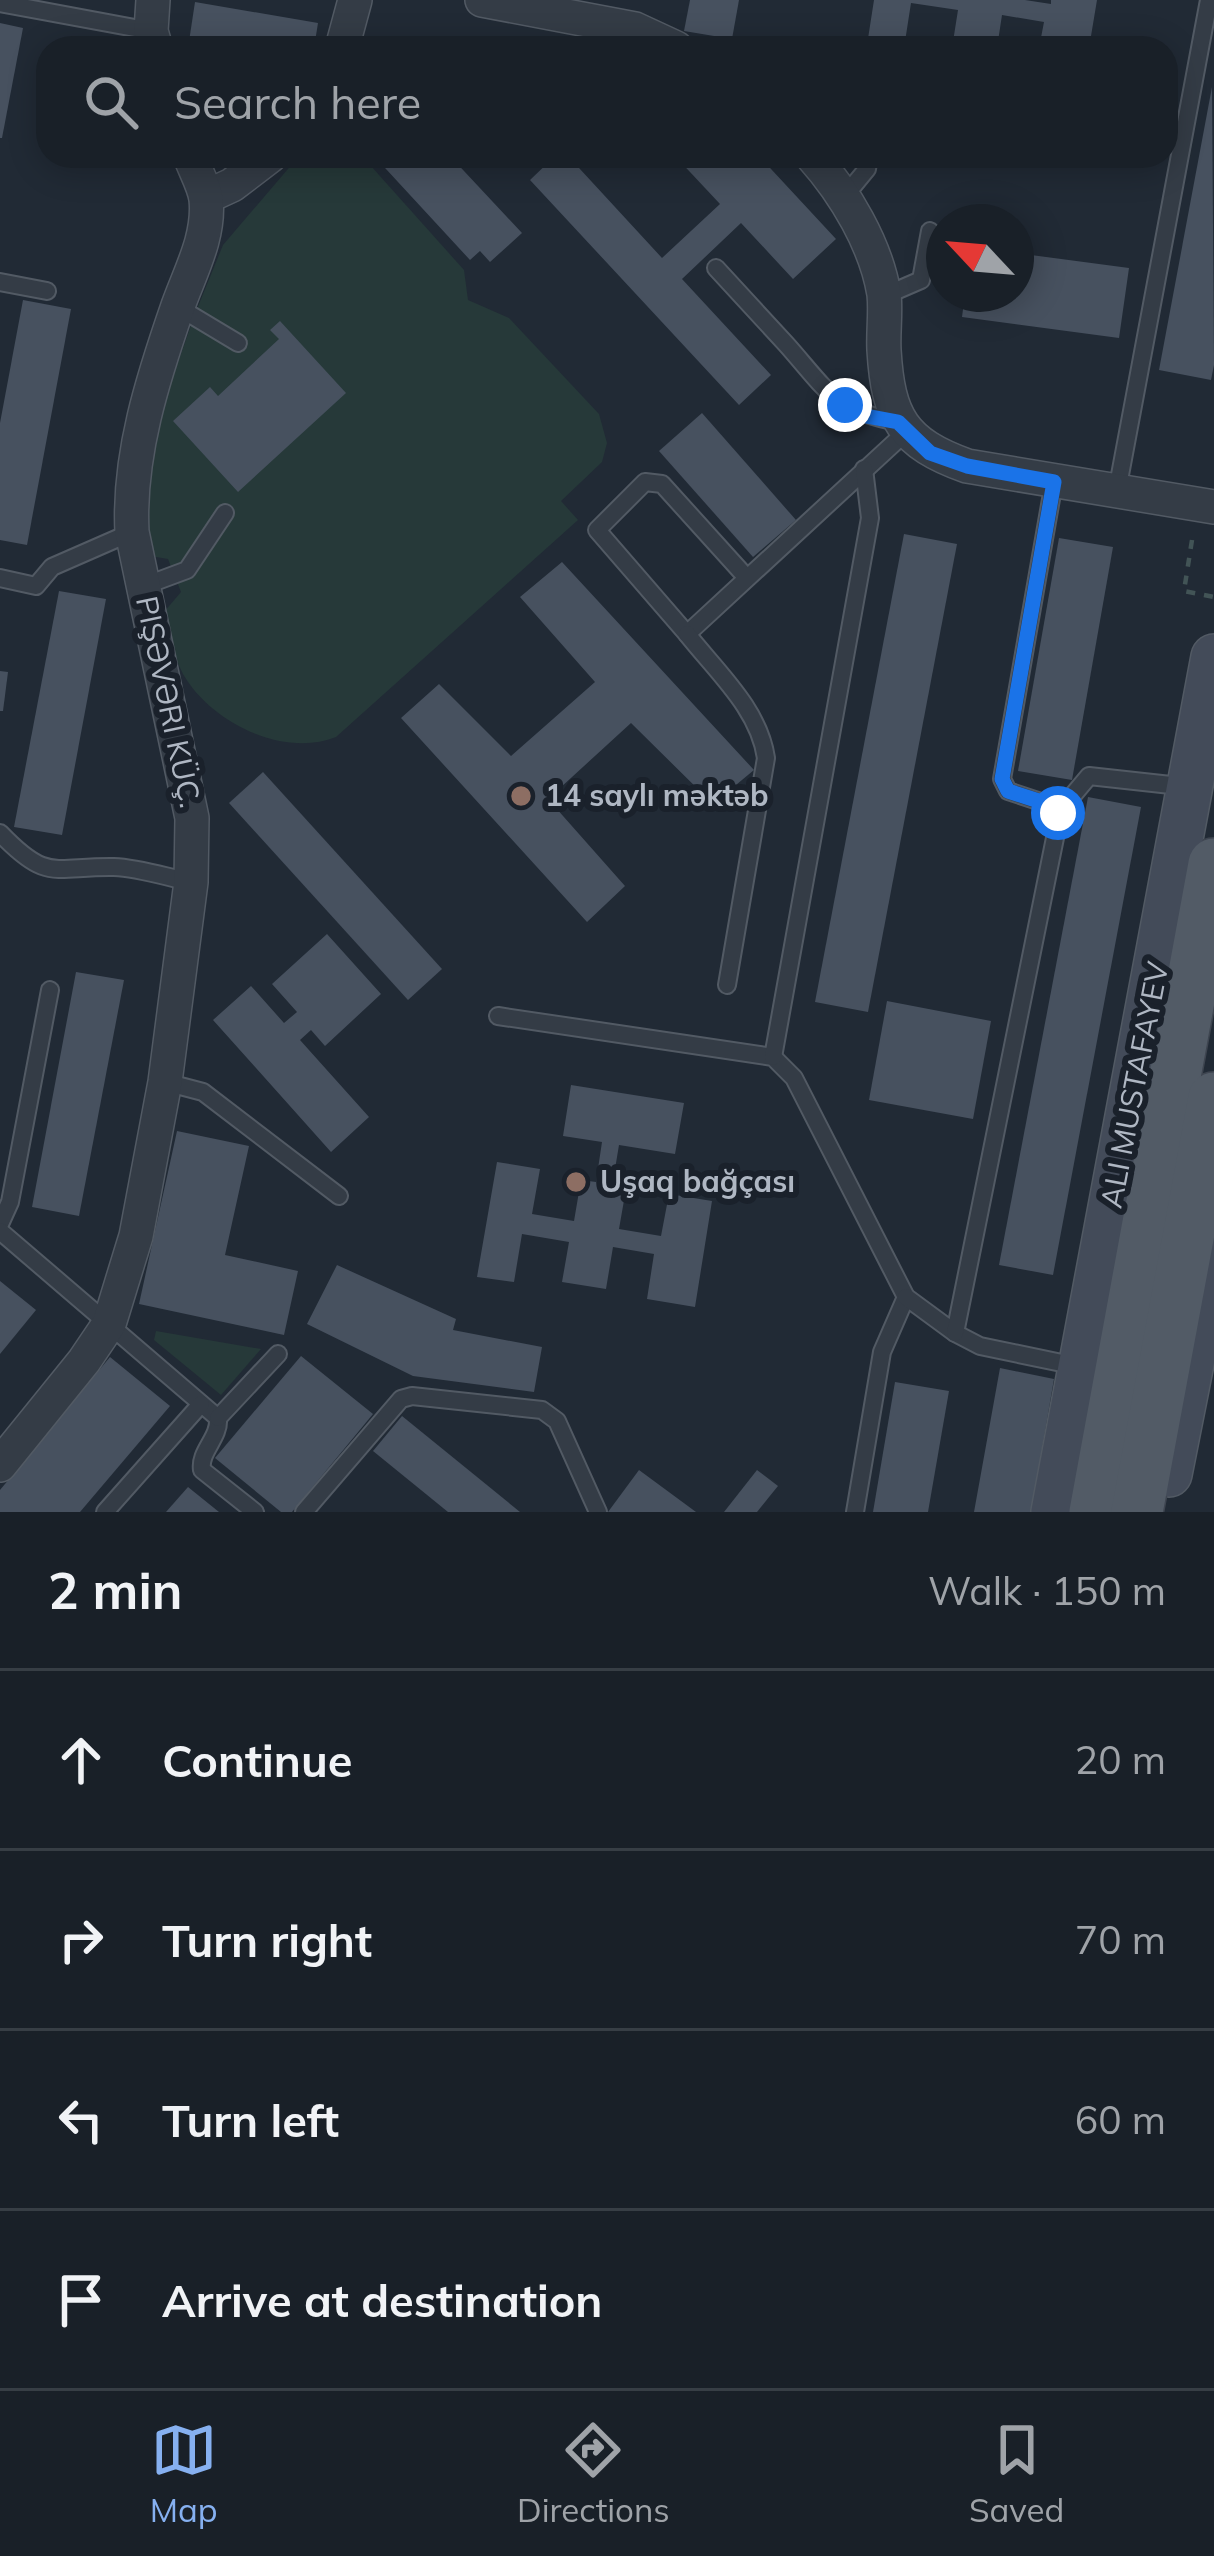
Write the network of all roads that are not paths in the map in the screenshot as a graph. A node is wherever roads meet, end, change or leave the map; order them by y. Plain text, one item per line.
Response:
1 (355, 0) edge
2 (1209, 0) edge
3 (500, 2) edge
4 (0, 3) edge
5 (153, 26) edge
6 (345, 36) edge
7 (650, 36) edge
8 (1178, 165) edge
9 (195, 168) edge
10 (254, 168) edge
11 (821, 168) edge
12 (867, 168) edge
13 (1178, 168) edge
14 (206, 197) junction
15 (844, 197) junction
16 (926, 256) edge
17 (716, 268) dead end
18 (0, 282) edge
19 (47, 290) dead end
20 (884, 296) junction
21 (178, 307) junction
22 (238, 343) dead end
23 (902, 427) junction
24 (864, 469) junction
25 (1054, 482) junction
26 (1117, 491) junction
27 (1214, 507) edge
28 (225, 513) dead end
29 (132, 532) junction
30 (0, 578) edge
31 (747, 578) junction
32 (144, 586) junction
33 (687, 634) junction
34 (1214, 657) edge
35 (1190, 787) junction
36 (1058, 813) junction
37 (0, 833) edge
38 (1214, 864) edge
39 (191, 882) junction
40 (728, 985) dead end
41 (50, 990) dead end
42 (497, 1016) dead end
43 (773, 1057) junction
44 (166, 1082) junction
45 (1214, 1099) edge
46 (339, 1196) dead end
47 (0, 1228) edge
48 (1214, 1247) edge
49 (906, 1298) junction
50 (109, 1324) junction
51 (955, 1334) junction
52 (278, 1354) dead end
53 (1082, 1367) junction
54 (201, 1404) junction
55 (218, 1418) junction
56 (0, 1465) edge
57 (105, 1512) edge
58 (255, 1512) edge
59 (304, 1512) edge
60 (598, 1512) edge
61 (855, 1512) edge
62 (1054, 1512) edge
63 (1095, 1512) edge
64 (1136, 1512) edge
65 (1162, 1512) edge

1 - 6 street
2 - 8 lane
3 - 7 street
4 - 5 lane
9 - 14 street
10 - 14 street
11 - 15 street
12 - 15 lane
13 - 26 lane
14 - 21 street, PIŞƏVƏRI KÜÇ.
15 - 20 street
16 - 20 lane
17 - 23 lane
18 - 19 lane
20 - 23 street
21 - 22 lane
21 - 29 street, PIŞƏVƏRI KÜÇ.
23 - 24 lane
23 - 25 street
24 - 31 lane
24 - 43 lane
25 - 26 street
25 - 36 lane
26 - 27 street
28 - 32 lane
29 - 30 lane
29 - 32 street, PIŞƏVƏRI KÜÇ.
31 - 33 lane
31 - 33 lane
32 - 39 street, PIŞƏVƏRI KÜÇ.
33 - 40 lane
34 - 35 main road
35 - 36 lane
35 - 53 main road
36 - 51 lane
37 - 39 lane
38 - 63 main road
39 - 44 street, PIŞƏVƏRI KÜÇ.
41 - 47 lane
42 - 43 lane
43 - 49 lane
44 - 46 lane
44 - 50 street, PIŞƏVƏRI KÜÇ.
45 - 64 main road
47 - 50 lane
48 - 65 main road
49 - 51 lane
49 - 61 lane
50 - 54 lane
50 - 56 street, PIŞƏVƏRI KÜÇ.
51 - 53 lane
52 - 55 lane
53 - 62 main road
54 - 55 lane
54 - 57 lane
55 - 58 lane
59 - 60 lane

